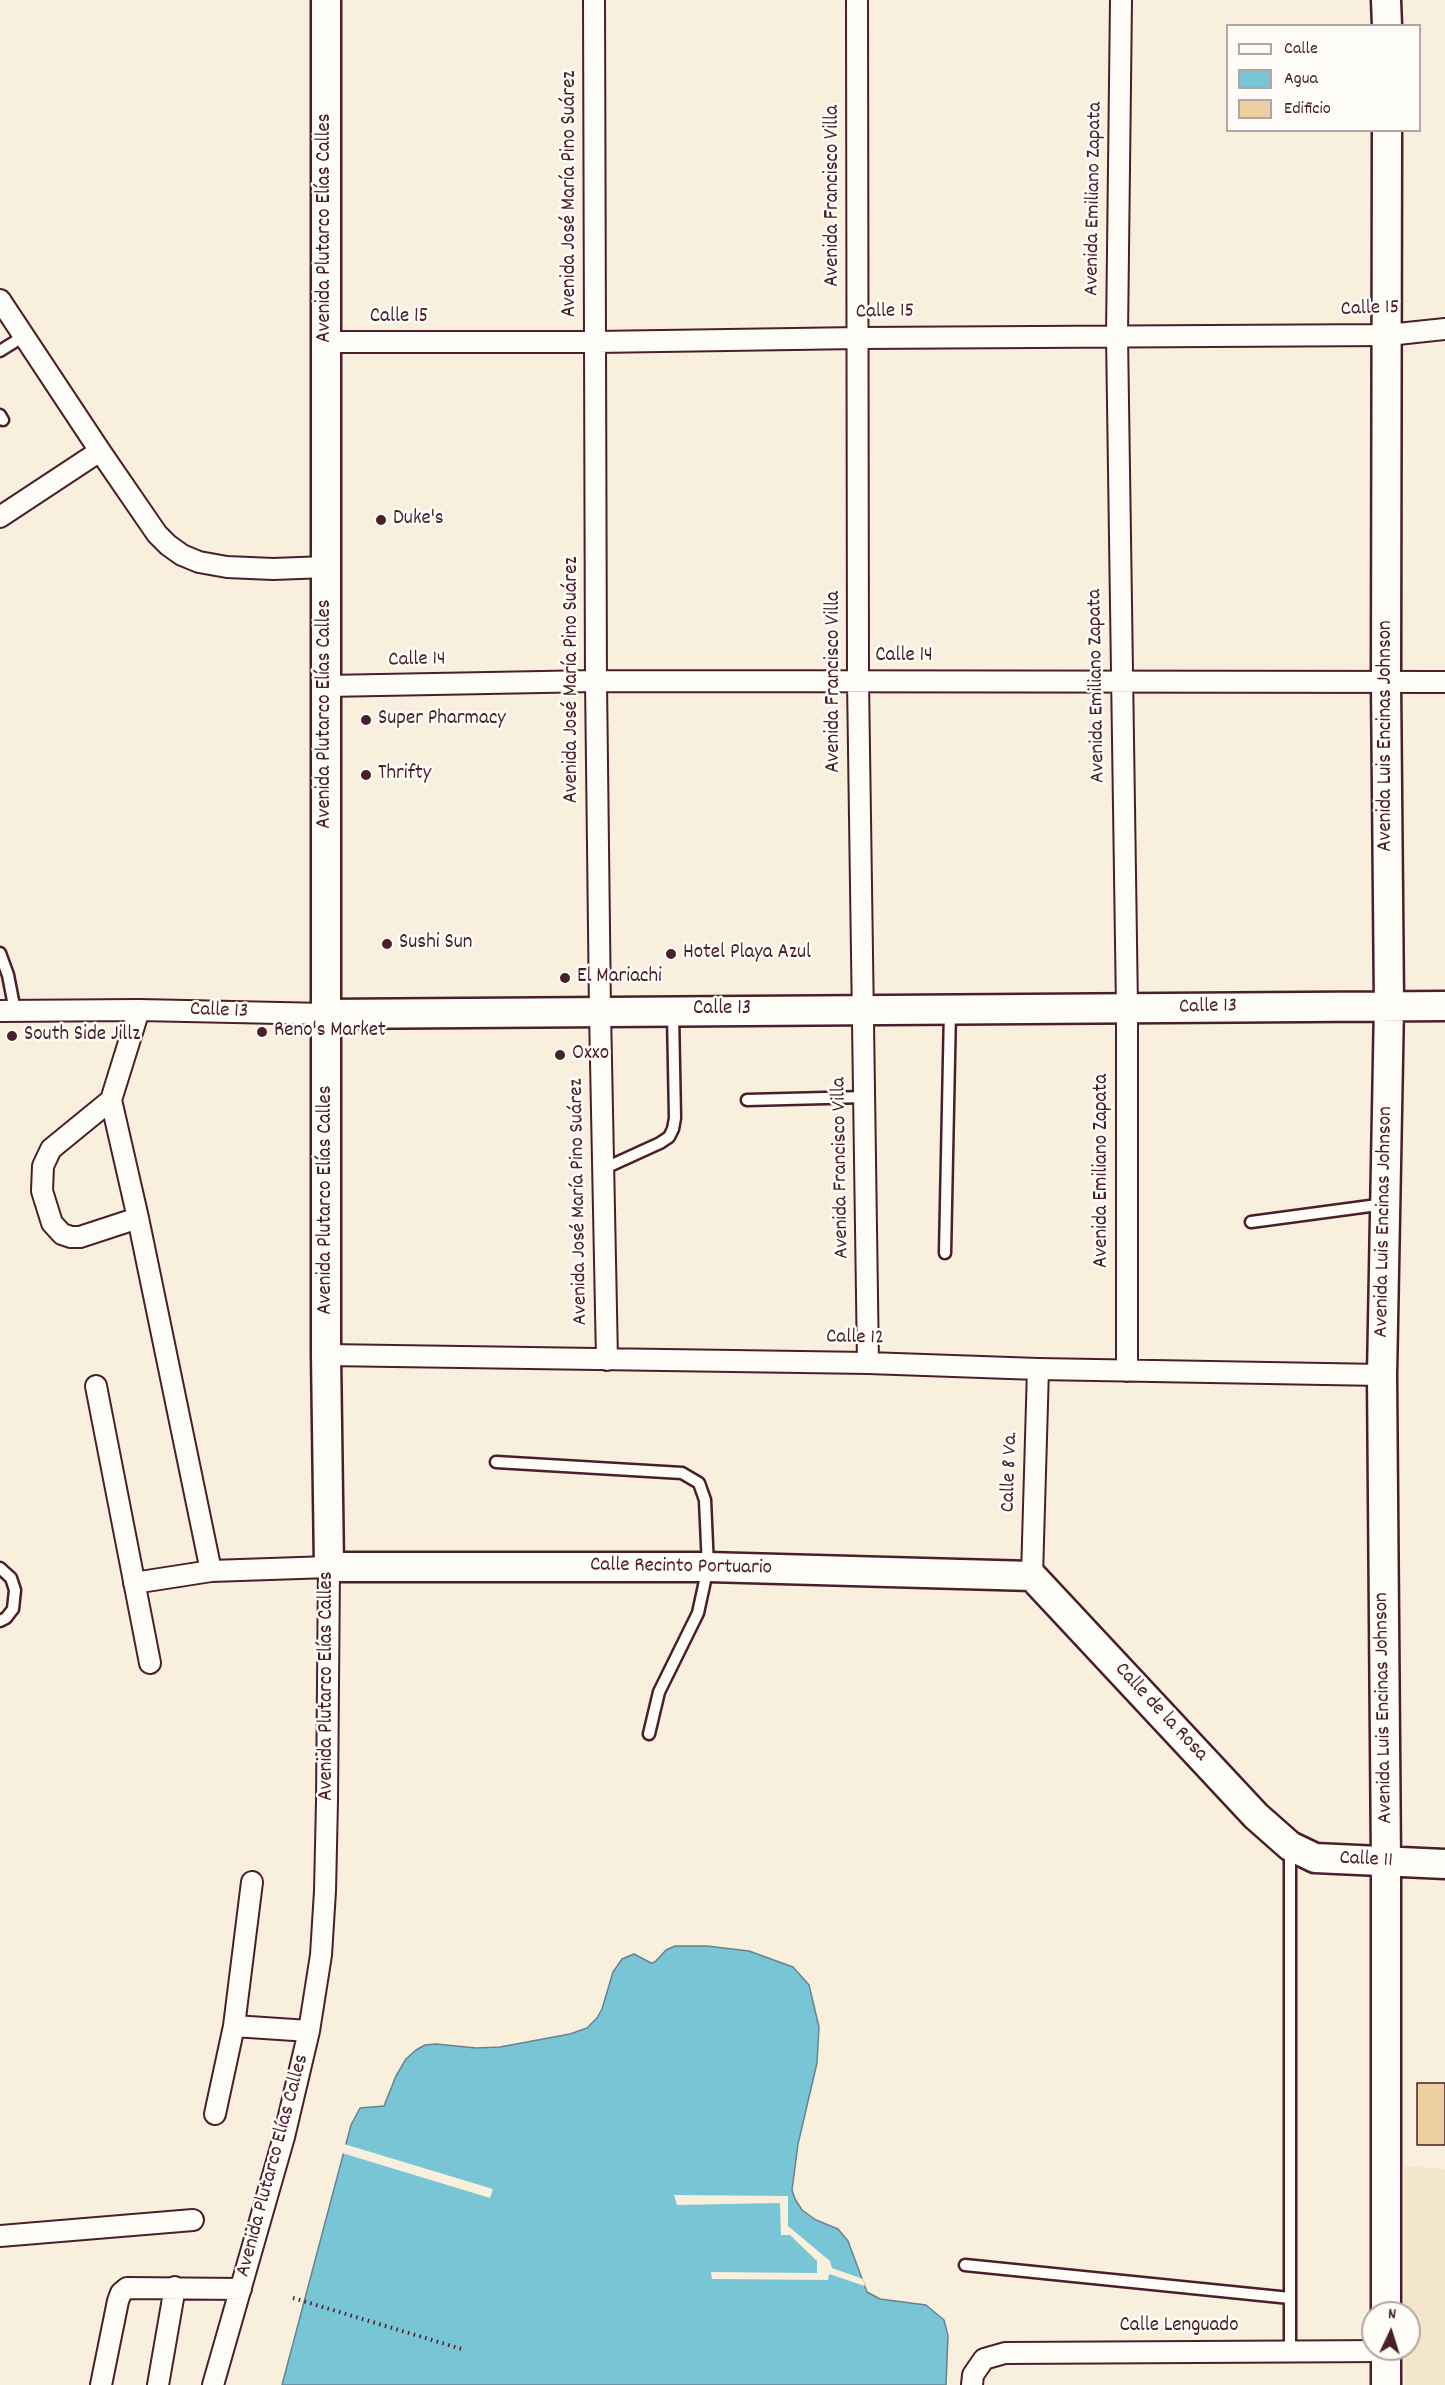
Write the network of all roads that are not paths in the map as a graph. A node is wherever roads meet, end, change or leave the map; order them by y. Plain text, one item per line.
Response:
1 (326, 0) edge
2 (594, 0) edge
3 (858, 0) edge
4 (1121, 0) edge
5 (1386, 0) edge
6 (1387, 24) edge
7 (1387, 132) edge
8 (0, 300) edge
9 (1445, 329) edge
10 (1388, 334) junction
11 (1117, 335) junction
12 (24, 336) junction
13 (859, 338) junction
14 (325, 342) junction
15 (596, 342) junction
16 (0, 351) edge
17 (100, 451) junction
18 (0, 517) edge
19 (326, 567) junction
20 (596, 681) junction
21 (858, 681) junction
22 (1445, 682) edge
23 (1122, 683) junction
24 (1386, 683) junction
25 (326, 686) junction
26 (0, 953) edge
27 (1389, 1005) junction
28 (1445, 1006) edge
29 (864, 1009) junction
30 (950, 1009) junction
31 (1127, 1009) junction
32 (139, 1010) junction
33 (7, 1011) edge
34 (600, 1011) junction
35 (673, 1011) junction
36 (327, 1014) junction
37 (865, 1097) junction
38 (747, 1100) dead end
39 (111, 1101) junction
40 (603, 1169) junction
41 (1385, 1204) junction
42 (138, 1218) junction
43 (1251, 1222) dead end
44 (945, 1253) dead end
45 (326, 1355) junction
46 (607, 1360) junction
47 (868, 1363) junction
48 (1038, 1369) junction
49 (1127, 1371) junction
50 (1382, 1375) junction
51 (96, 1386) dead end
52 (496, 1462) dead end
53 (329, 1567) junction
54 (708, 1567) junction
55 (0, 1568) edge
56 (211, 1571) junction
57 (1032, 1576) junction
58 (134, 1582) junction
59 (0, 1621) edge
60 (150, 1663) dead end
61 (650, 1734) dead end
62 (1290, 1846) junction
63 (1386, 1863) junction
64 (1445, 1864) edge
65 (252, 1882) dead end
66 (234, 2026) junction
67 (309, 2031) junction
68 (215, 2114) dead end
69 (193, 2220) dead end
70 (0, 2236) edge
71 (965, 2265) dead end
72 (175, 2288) junction
73 (241, 2289) junction
74 (1290, 2298) junction
75 (1386, 2301) edge
76 (1290, 2350) junction
77 (1361, 2350) edge
78 (1386, 2361) edge
79 (974, 2376) edge
80 (210, 2382) edge
81 (100, 2385) edge
82 (158, 2385) edge
83 (1386, 2385) edge

1 - 14 street, Avenida Plutarco Elías Calles
2 - 15 street, Avenida José María Pino Suárez
3 - 13 street, Avenida Francisco Villa
4 - 11 street, Avenida Emiliano Zapata
5 - 6 street
7 - 10 street, Avenida Luis Encinas Johnson
8 - 12 street
9 - 10 street, Calle 15
10 - 11 street, Calle 15
10 - 24 street, Avenida Luis Encinas Johnson
11 - 13 street, Calle 15
11 - 23 street, Avenida Emiliano Zapata
12 - 16 lane
12 - 17 street
13 - 15 street, Calle 15
13 - 21 street, Avenida Francisco Villa
14 - 15 street, Calle 15
14 - 19 street, Avenida Plutarco Elías Calles
15 - 20 street, Avenida José María Pino Suárez
17 - 18 street
17 - 19 street
19 - 25 street, Avenida Plutarco Elías Calles
20 - 21 street, Calle 14
20 - 25 street, Calle 14
20 - 34 street, Avenida José María Pino Suárez
21 - 23 street, Calle 14
21 - 29 street, Avenida Francisco Villa
22 - 24 street, Calle 14
23 - 24 street, Calle 14
23 - 31 street, Avenida Emiliano Zapata
24 - 27 street, Avenida Luis Encinas Johnson
25 - 36 street, Avenida Plutarco Elías Calles
26 - 33 lane
27 - 28 street, Calle 13
27 - 31 street, Calle 13
27 - 41 street, Avenida Luis Encinas Johnson
29 - 30 street, Calle 13
29 - 35 street, Calle 13
29 - 37 street, Avenida Francisco Villa
30 - 31 street, Calle 13
30 - 44 lane
31 - 49 street, Avenida Emiliano Zapata
32 - 33 street, Calle 13
32 - 36 street, Calle 13
32 - 39 street
34 - 35 street, Calle 13
34 - 36 street, Calle 13
34 - 40 street, Avenida José María Pino Suárez
35 - 40 lane
36 - 45 street, Avenida Plutarco Elías Calles
37 - 38 lane
37 - 47 street, Avenida Francisco Villa
39 - 42 street
39 - 42 street
40 - 46 street, Avenida José María Pino Suárez
41 - 43 lane
41 - 50 street, Avenida Luis Encinas Johnson
42 - 56 street
45 - 46 street, Calle 12
45 - 53 street, Avenida Plutarco Elías Calles
46 - 47 street, Calle 12
47 - 48 street, Calle 12
48 - 49 street, Calle 12
48 - 57 street, Calle 8 Va.
49 - 50 street, Calle 12
50 - 63 street, Avenida Luis Encinas Johnson
51 - 58 street
52 - 54 lane
53 - 54 street, Calle Recinto Portuario
53 - 56 street
53 - 67 street, Avenida Plutarco Elías Calles
54 - 57 street, Calle Recinto Portuario
54 - 61 lane
55 - 59 lane
56 - 58 street
57 - 62 street, Calle de la Rosa
58 - 60 street
62 - 63 street, Calle 11
62 - 74 lane
63 - 64 street, Calle 11
63 - 75 street, Avenida Luis Encinas Johnson
65 - 66 street
66 - 67 street
66 - 68 street
67 - 73 street, Avenida Plutarco Elías Calles
69 - 70 street
71 - 74 lane
72 - 73 street
72 - 81 street
72 - 82 street
73 - 80 street, Avenida Plutarco Elías Calles
74 - 76 lane
76 - 77 street, Calle Lenguado
76 - 79 street, Calle Lenguado
78 - 83 street

